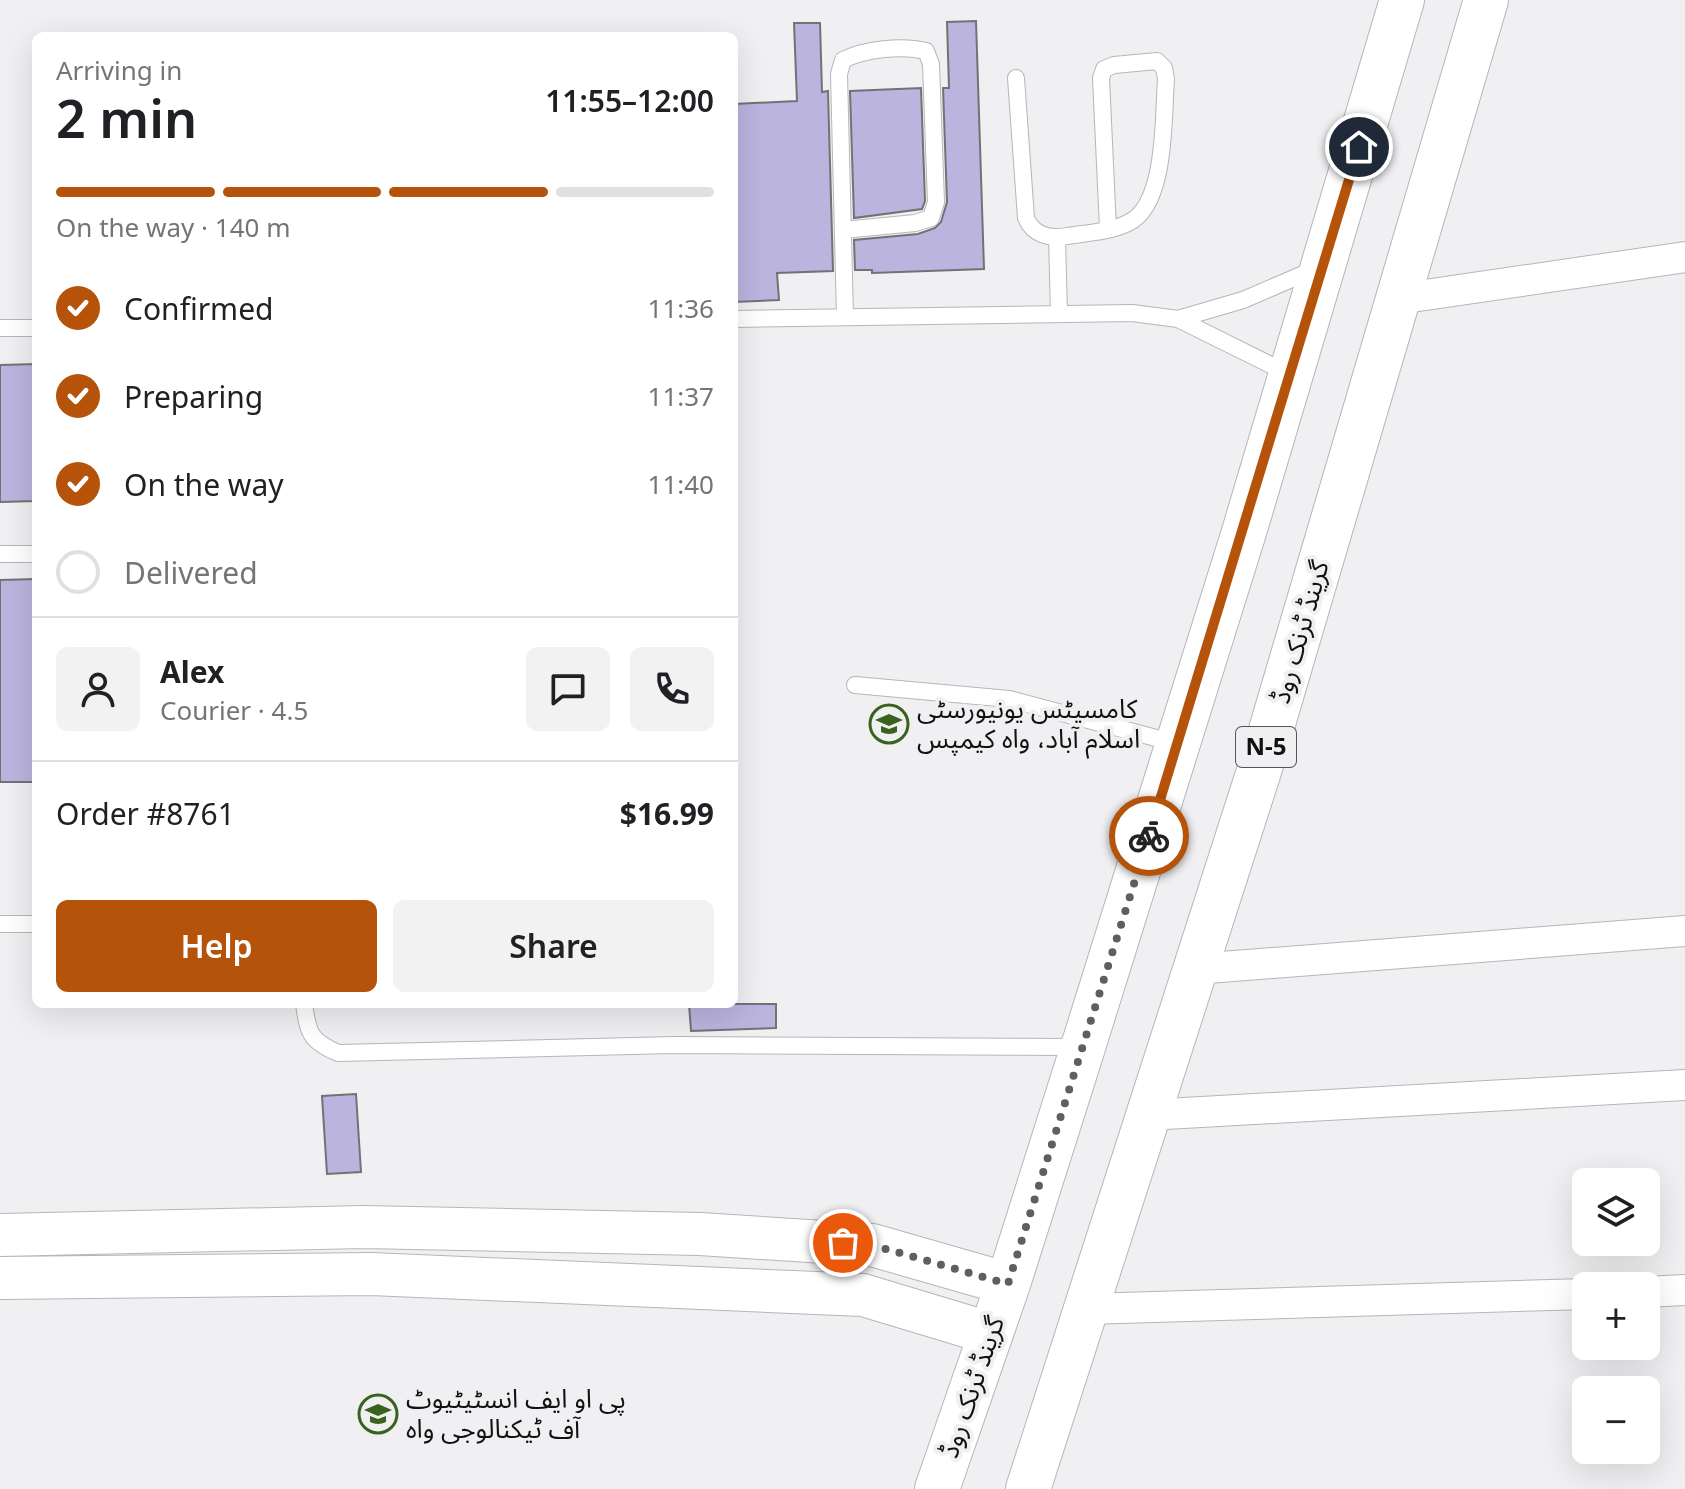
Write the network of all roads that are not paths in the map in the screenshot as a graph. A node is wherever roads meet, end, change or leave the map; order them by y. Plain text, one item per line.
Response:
1 (1402, 0) edge
2 (1486, 0) edge
3 (1016, 78) dead end
4 (1108, 229) junction
5 (843, 230) junction
6 (1057, 238) junction
7 (1685, 257) edge
8 (1324, 265) junction
9 (1398, 299) junction
10 (1059, 314) junction
11 (845, 317) junction
12 (738, 319) edge
13 (1178, 319) junction
14 (0, 328) edge
15 (32, 328) edge
16 (1290, 375) junction
17 (0, 554) edge
18 (32, 554) edge
19 (855, 685) dead end
20 (1177, 744) junction
21 (0, 924) edge
22 (32, 924) edge
23 (1685, 931) edge
24 (1195, 969) junction
25 (305, 1008) edge
26 (1083, 1047) junction
27 (1685, 1085) edge
28 (1148, 1115) junction
29 (0, 1235) edge
30 (0, 1278) edge
31 (1008, 1284) junction
32 (1685, 1290) edge
33 (1660, 1291) edge
34 (1572, 1294) edge
35 (1086, 1309) junction
36 (989, 1333) junction
37 (946, 1486) edge
38 (1028, 1489) edge

1 - 8 highway, گرینڈ ٹرنک روڈ
2 - 9 highway, گرینڈ ٹرنک روڈ / N-5
3 - 6 lane
4 - 4 lane
4 - 6 lane
5 - 5 lane
5 - 11 lane
6 - 10 lane
7 - 9 street
8 - 13 lane
8 - 16 highway, گرینڈ ٹرنک روڈ
9 - 24 highway, گرینڈ ٹرنک روڈ / N-5
10 - 11 lane
10 - 13 lane
11 - 12 lane
13 - 16 lane
14 - 15 lane
16 - 20 highway, گرینڈ ٹرنک روڈ
17 - 18 lane
19 - 20 lane
20 - 26 highway, گرینڈ ٹرنک روڈ
21 - 22 lane
23 - 24 street
24 - 28 highway, گرینڈ ٹرنک روڈ / N-5
25 - 26 lane
26 - 31 highway, گرینڈ ٹرنک روڈ
27 - 28 street
28 - 35 highway, گرینڈ ٹرنک روڈ / N-5
29 - 31 street
30 - 36 street
31 - 36 highway, گرینڈ ٹرنک روڈ
32 - 33 street
34 - 35 street
35 - 38 highway, گرینڈ ٹرنک روڈ / N-5
36 - 37 highway, گرینڈ ٹرنک روڈ

